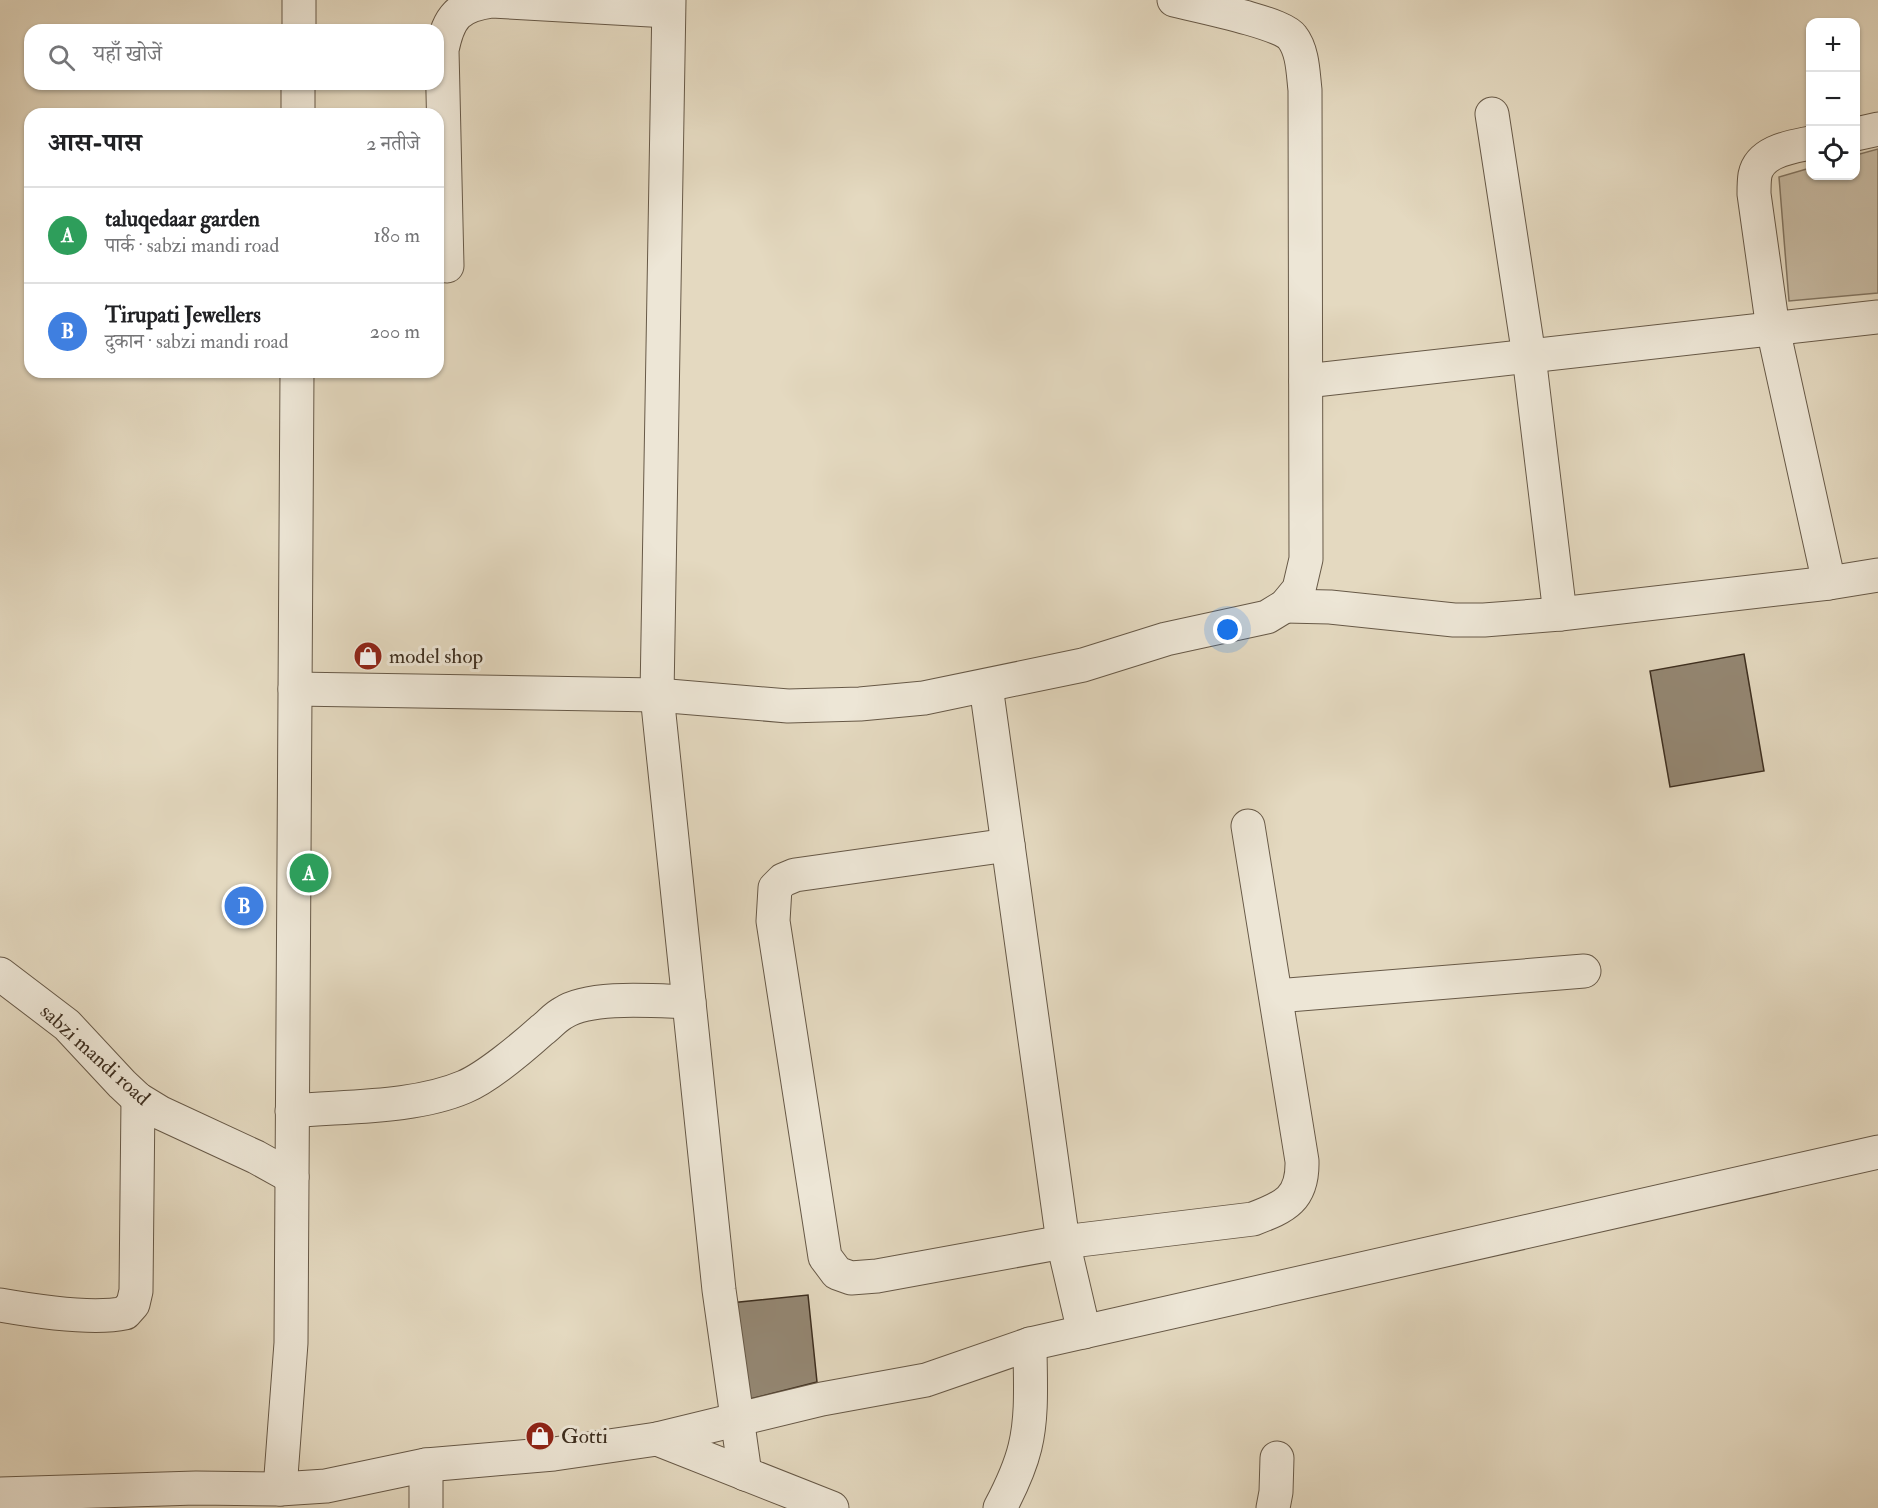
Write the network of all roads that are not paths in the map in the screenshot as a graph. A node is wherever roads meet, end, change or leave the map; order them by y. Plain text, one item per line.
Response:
1 (299, 0) edge
2 (1174, 0) edge
3 (668, 6) edge
4 (299, 24) edge
5 (444, 39) edge
6 (298, 90) edge
7 (443, 90) edge
8 (298, 108) edge
9 (443, 108) edge
10 (1492, 114) dead end
11 (1878, 129) edge
12 (1860, 133) edge
13 (444, 136) edge
14 (1806, 144) edge
15 (447, 266) dead end
16 (1878, 317) edge
17 (1773, 329) junction
18 (1528, 356) junction
19 (297, 378) edge
20 (1306, 381) junction
21 (1878, 575) edge
22 (1829, 583) junction
23 (1285, 606) junction
24 (1560, 614) junction
25 (986, 686) junction
26 (296, 689) junction
27 (657, 695) junction
28 (1248, 826) dead end
29 (1008, 846) junction
30 (1584, 971) dead end
31 (0, 974) edge
32 (1276, 996) junction
33 (689, 1002) junction
34 (138, 1099) junction
35 (292, 1111) junction
36 (1878, 1152) edge
37 (292, 1177) junction
38 (1063, 1242) junction
39 (0, 1305) edge
40 (1084, 1332) junction
41 (1030, 1344) junction
42 (736, 1420) junction
43 (657, 1439) junction
44 (1277, 1458) dead end
45 (426, 1465) junction
46 (745, 1474) junction
47 (280, 1489) junction
48 (0, 1494) edge
49 (196, 1498) edge
50 (426, 1508) edge
51 (832, 1508) edge
52 (1000, 1508) edge
53 (1273, 1508) edge

1 - 4 street
2 - 20 street
3 - 5 street
3 - 27 street
6 - 8 street
7 - 9 street
10 - 18 street
11 - 12 street
13 - 15 street
14 - 17 street
16 - 17 street
17 - 18 street
17 - 22 street
18 - 20 street
18 - 24 street
19 - 26 street
20 - 23 street
21 - 22 street
22 - 24 street
23 - 24 street
23 - 25 street
25 - 27 street
25 - 29 street
26 - 27 street
26 - 35 street
27 - 33 street
28 - 32 street
29 - 38 street
29 - 38 street
30 - 32 street
31 - 34 street, sabzi mandi road
32 - 38 street
33 - 35 street
33 - 42 street
34 - 37 street, sabzi mandi road
34 - 39 street
35 - 37 street
36 - 40 street
37 - 47 street
38 - 40 street
40 - 41 street
41 - 42 street
41 - 52 street
42 - 43 street
42 - 46 street
43 - 45 street
43 - 46 street
44 - 53 street
45 - 47 street
45 - 50 street
46 - 51 street
47 - 49 street
48 - 49 street

